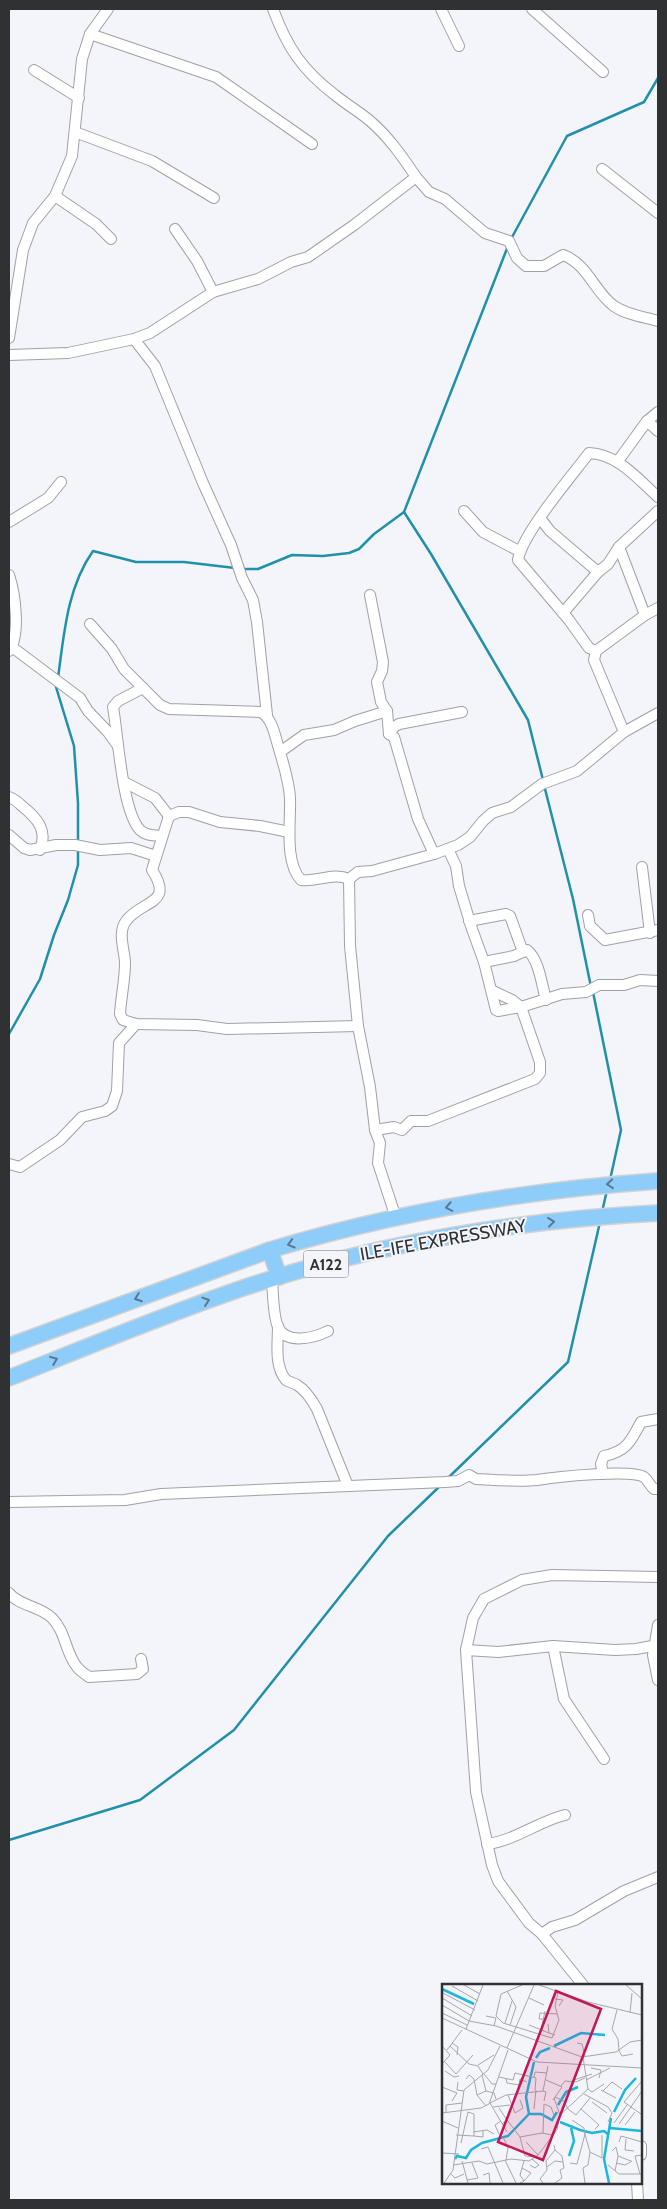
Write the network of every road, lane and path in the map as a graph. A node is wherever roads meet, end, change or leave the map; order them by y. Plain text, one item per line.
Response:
1 (108, 9) edge
2 (273, 9) edge
3 (441, 9) edge
4 (532, 9) edge
5 (90, 34) junction
6 (460, 46) dead end
7 (34, 70) dead end
8 (603, 72) dead end
9 (78, 98) junction
10 (75, 132) junction
11 (312, 144) dead end
12 (602, 169) dead end
13 (416, 176) junction
14 (55, 196) junction
15 (214, 198) dead end
16 (658, 213) edge
17 (175, 229) dead end
18 (111, 239) dead end
19 (213, 292) junction
20 (11, 305) edge
21 (658, 321) edge
22 (9, 338) edge
23 (134, 339) junction
24 (9, 355) edge
25 (658, 412) edge
26 (647, 421) junction
27 (658, 431) edge
28 (618, 462) junction
29 (60, 482) dead end
30 (658, 497) edge
31 (464, 511) dead end
32 (658, 511) edge
33 (540, 518) junction
34 (9, 522) edge
35 (619, 547) junction
36 (519, 552) junction
37 (598, 572) junction
38 (9, 575) edge
39 (370, 595) dead end
40 (658, 608) edge
41 (563, 613) junction
42 (645, 615) junction
43 (90, 624) dead end
44 (10, 649) edge
45 (596, 651) junction
46 (143, 688) junction
47 (387, 711) junction
48 (462, 712) dead end
49 (658, 713) edge
50 (267, 716) junction
51 (112, 729) junction
52 (624, 732) junction
53 (389, 734) junction
54 (280, 752) junction
55 (124, 782) junction
56 (9, 797) edge
57 (169, 816) junction
58 (289, 832) junction
59 (9, 836) edge
60 (161, 836) junction
61 (448, 849) junction
62 (40, 850) junction
63 (434, 854) junction
64 (156, 856) junction
65 (642, 867) dead end
66 (349, 880) junction
67 (588, 915) dead end
68 (469, 921) junction
69 (654, 932) edge
70 (523, 952) junction
71 (484, 962) junction
72 (658, 981) edge
73 (493, 991) junction
74 (546, 1000) junction
75 (521, 1007) junction
76 (136, 1024) junction
77 (358, 1026) junction
78 (375, 1130) junction
79 (9, 1164) edge
80 (658, 1181) edge
81 (658, 1213) edge
82 (396, 1218) junction
83 (270, 1250) junction
84 (276, 1279) junction
85 (278, 1326) junction
86 (328, 1331) dead end
87 (9, 1346) edge
88 (9, 1378) edge
89 (658, 1419) edge
90 (604, 1474) junction
91 (348, 1486) junction
92 (658, 1489) edge
93 (9, 1502) edge
94 (658, 1577) edge
95 (9, 1593) edge
96 (658, 1625) edge
97 (657, 1644) edge
98 (553, 1646) junction
99 (466, 1650) junction
100 (141, 1659) dead end
101 (658, 1680) edge
102 (604, 1759) dead end
103 (565, 1815) dead end
104 (487, 1844) junction
105 (658, 1877) edge
106 (542, 1934) junction
107 (582, 1984) edge
108 (637, 2184) edge
109 (638, 2200) edge

1 - 5 street
2 - 13 street
3 - 6 street
4 - 8 street
5 - 9 street
5 - 11 street
7 - 9 street
9 - 10 street
10 - 14 street
10 - 15 street
12 - 16 street
13 - 19 street
13 - 21 street
14 - 18 street
14 - 20 street
17 - 19 street
19 - 23 street
20 - 22 street
23 - 24 street
23 - 50 street
25 - 26 street
26 - 27 street
26 - 28 street
28 - 30 street
28 - 33 street
29 - 34 street
31 - 36 street
32 - 35 street
33 - 36 street
33 - 37 street
35 - 37 street
35 - 42 street
36 - 41 street
37 - 41 street
38 - 44 street
39 - 47 street
40 - 42 street
41 - 45 street
42 - 45 street
43 - 46 street
44 - 51 street
45 - 52 street
46 - 50 street
46 - 51 street
47 - 53 street
47 - 54 street
48 - 53 street
49 - 52 street
50 - 54 street
51 - 55 street
52 - 61 street
53 - 63 street
54 - 58 street
55 - 57 street
55 - 60 street
56 - 62 street
57 - 58 street
57 - 60 street
58 - 66 street
59 - 62 street
60 - 64 street
61 - 63 street
61 - 68 street
62 - 64 street
63 - 66 street
64 - 76 street
65 - 69 street
66 - 77 street
67 - 69 street
68 - 70 street
68 - 71 street
70 - 71 street
70 - 74 street
71 - 73 street
72 - 74 street
73 - 75 street
73 - 75 street
74 - 75 street
75 - 78 street
76 - 77 street
76 - 79 street
77 - 78 street
78 - 82 street
80 -> 82 highway, ILE-IFE EXPRESSWAY / A122
84 -> 81 highway, ILE-IFE EXPRESSWAY / A122
82 -> 83 highway, ILE-IFE EXPRESSWAY / A122
83 - 84 highway
83 -> 87 highway, ILE-IFE EXPRESSWAY / A122
84 - 85 street
88 -> 84 highway, ILE-IFE EXPRESSWAY / A122
85 - 86 street
85 - 91 street
89 - 90 street
90 - 91 street
90 - 92 street
91 - 93 street
94 - 99 street
95 - 100 street
96 - 97 street
97 - 98 street
97 - 101 street
98 - 99 street
98 - 102 street
99 - 104 street
103 - 104 street
104 - 106 street
105 - 106 street
106 - 107 street
108 - 109 street

